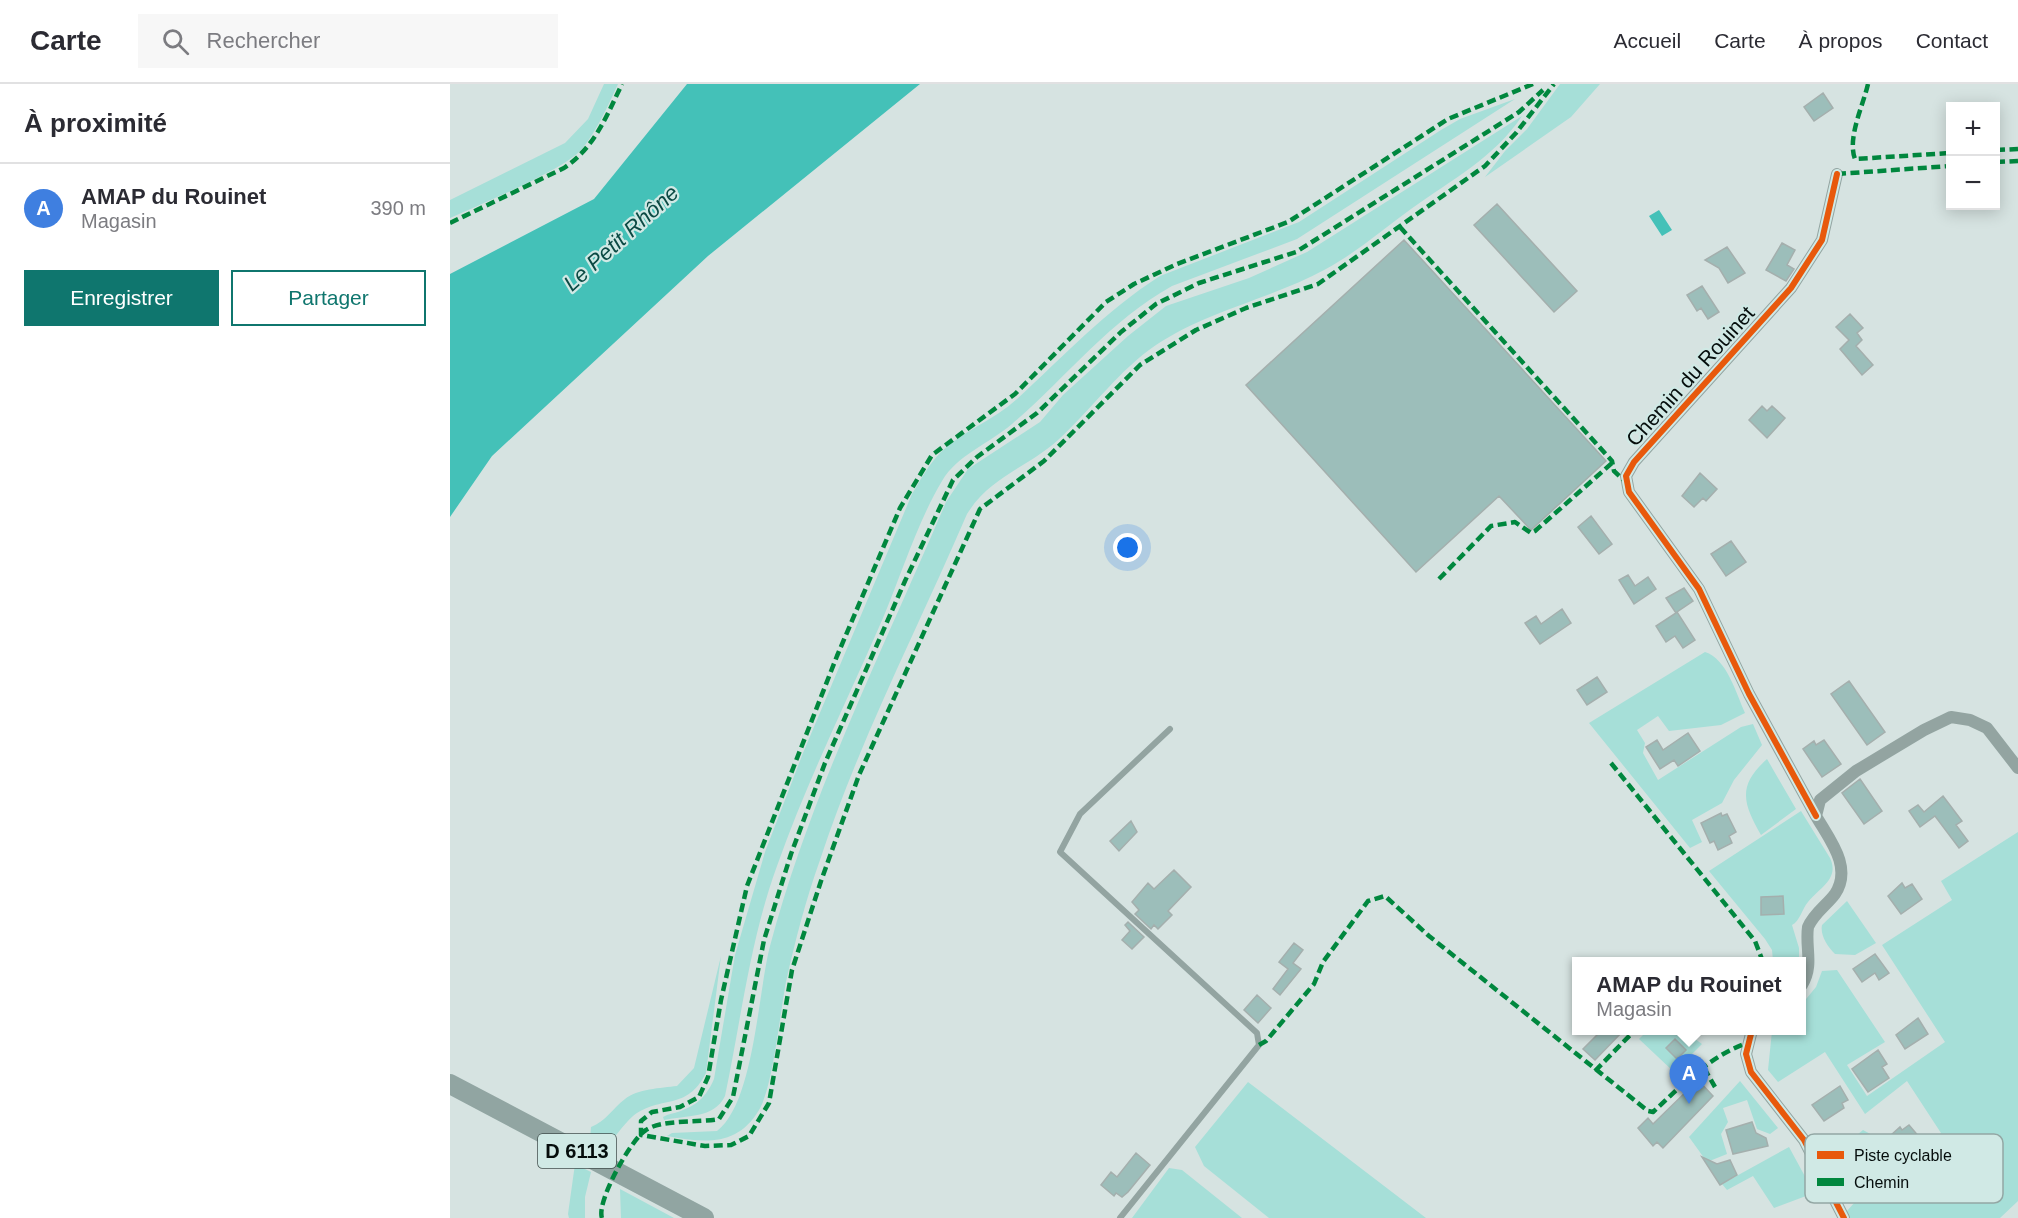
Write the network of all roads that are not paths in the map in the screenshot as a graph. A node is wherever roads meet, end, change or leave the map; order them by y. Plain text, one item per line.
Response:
1 (1837, 174) dead end
2 (1170, 729) dead end
3 (2018, 768) edge
4 (1816, 816) junction
5 (1806, 978) edge
6 (1751, 1035) edge
7 (450, 1084) edge
8 (1805, 1142) edge
9 (1836, 1203) edge
10 (704, 1218) edge
11 (1120, 1218) edge
12 (1844, 1218) edge

1 - 4 street, Chemin du Rouinet
2 - 11 lane
3 - 4 street
4 - 5 street, Chemin du Rouinet
6 - 8 street
7 - 10 main road, D 6113
9 - 12 street

